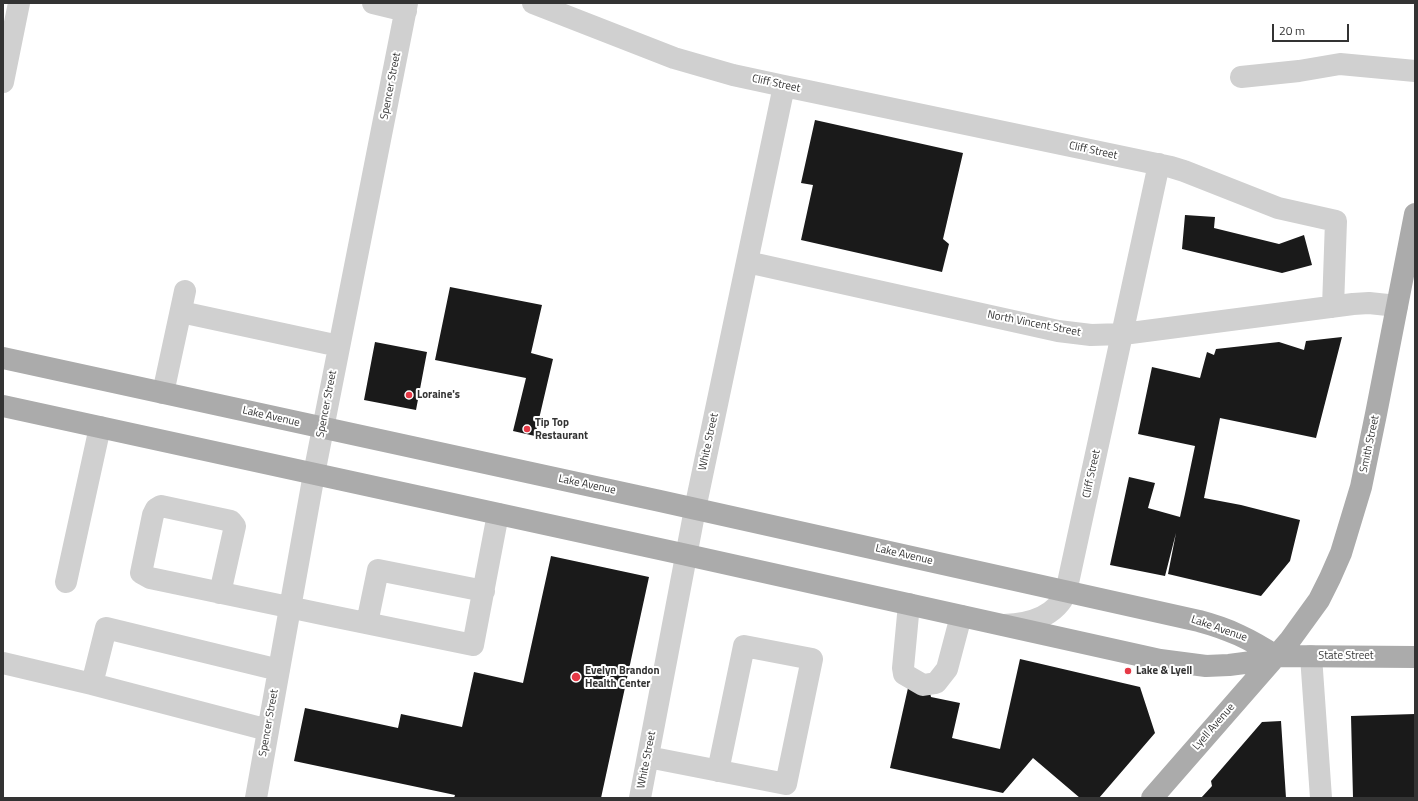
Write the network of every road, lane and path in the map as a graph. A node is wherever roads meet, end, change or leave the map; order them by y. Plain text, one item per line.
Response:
1 (19, 3) edge
2 (373, 3) edge
3 (533, 3) edge
4 (406, 7) edge
5 (1415, 71) edge
6 (1241, 77) dead end
7 (3, 82) edge
8 (784, 86) junction
9 (1159, 164) junction
10 (1415, 214) edge
11 (747, 262) junction
12 (185, 291) dead end
13 (1397, 306) junction
14 (1333, 307) junction
15 (181, 312) junction
16 (1123, 334) junction
17 (339, 346) junction
18 (3, 358) edge
19 (162, 393) junction
20 (3, 406) edge
21 (100, 427) junction
22 (322, 428) junction
23 (314, 474) junction
24 (695, 509) junction
25 (498, 514) junction
26 (686, 555) junction
27 (66, 582) dead end
28 (484, 591) junction
29 (1066, 592) junction
30 (220, 593) junction
31 (909, 604) junction
32 (290, 608) junction
33 (961, 616) junction
34 (367, 624) junction
35 (1004, 625) junction
36 (1276, 656) junction
37 (1311, 656) junction
38 (1415, 657) edge
39 (3, 663) edge
40 (279, 670) junction
41 (92, 684) junction
42 (268, 730) junction
43 (648, 757) junction
44 (718, 770) junction
45 (256, 798) edge
46 (640, 798) edge
47 (1152, 798) edge
48 (1321, 798) edge

1 - 7 street
2 - 4 street
3 - 8 street, Cliff Street
4 - 17 street, Spencer Street
5 - 6 street
8 - 9 street, Cliff Street
8 - 11 street, White Street
9 - 14 street
9 - 16 street, Cliff Street
10 - 13 main road, Smith Street
11 - 16 street, North Vincent Street
11 - 24 street, White Street
12 - 15 street
13 - 14 street, North Vincent Street
13 - 36 main road, Smith Street
14 - 16 street, North Vincent Street
15 - 17 street
15 - 19 street
16 - 29 street, Cliff Street
17 - 22 street, Spencer Street
18 - 19 main road, Lake Avenue
19 - 22 main road, Lake Avenue
20 - 21 main road
21 - 23 main road
21 - 27 street
22 - 23 street, Spencer Street
22 - 24 main road, Lake Avenue
23 - 25 main road
23 - 32 street, Spencer Street
24 - 26 street, White Street
24 - 29 main road, Lake Avenue
25 - 26 main road
25 - 28 street
26 - 31 main road
26 - 43 street, White Street
28 - 34 street
28 - 34 street
29 - 35 street, Cliff Street
29 - 36 main road, Lake Avenue
30 - 30 street
30 - 32 street
31 - 33 main road
31 - 33 street
32 - 34 street
32 - 40 street, Spencer Street
33 - 35 main road
35 - 36 main road
36 - 37 main road, State Street
36 - 47 main road, Lyell Avenue
37 - 38 main road, State Street
37 - 48 street
39 - 41 street
40 - 41 street
40 - 42 street, Spencer Street
41 - 42 street
42 - 45 street, Spencer Street
43 - 44 street
43 - 46 street, White Street
44 - 44 street

